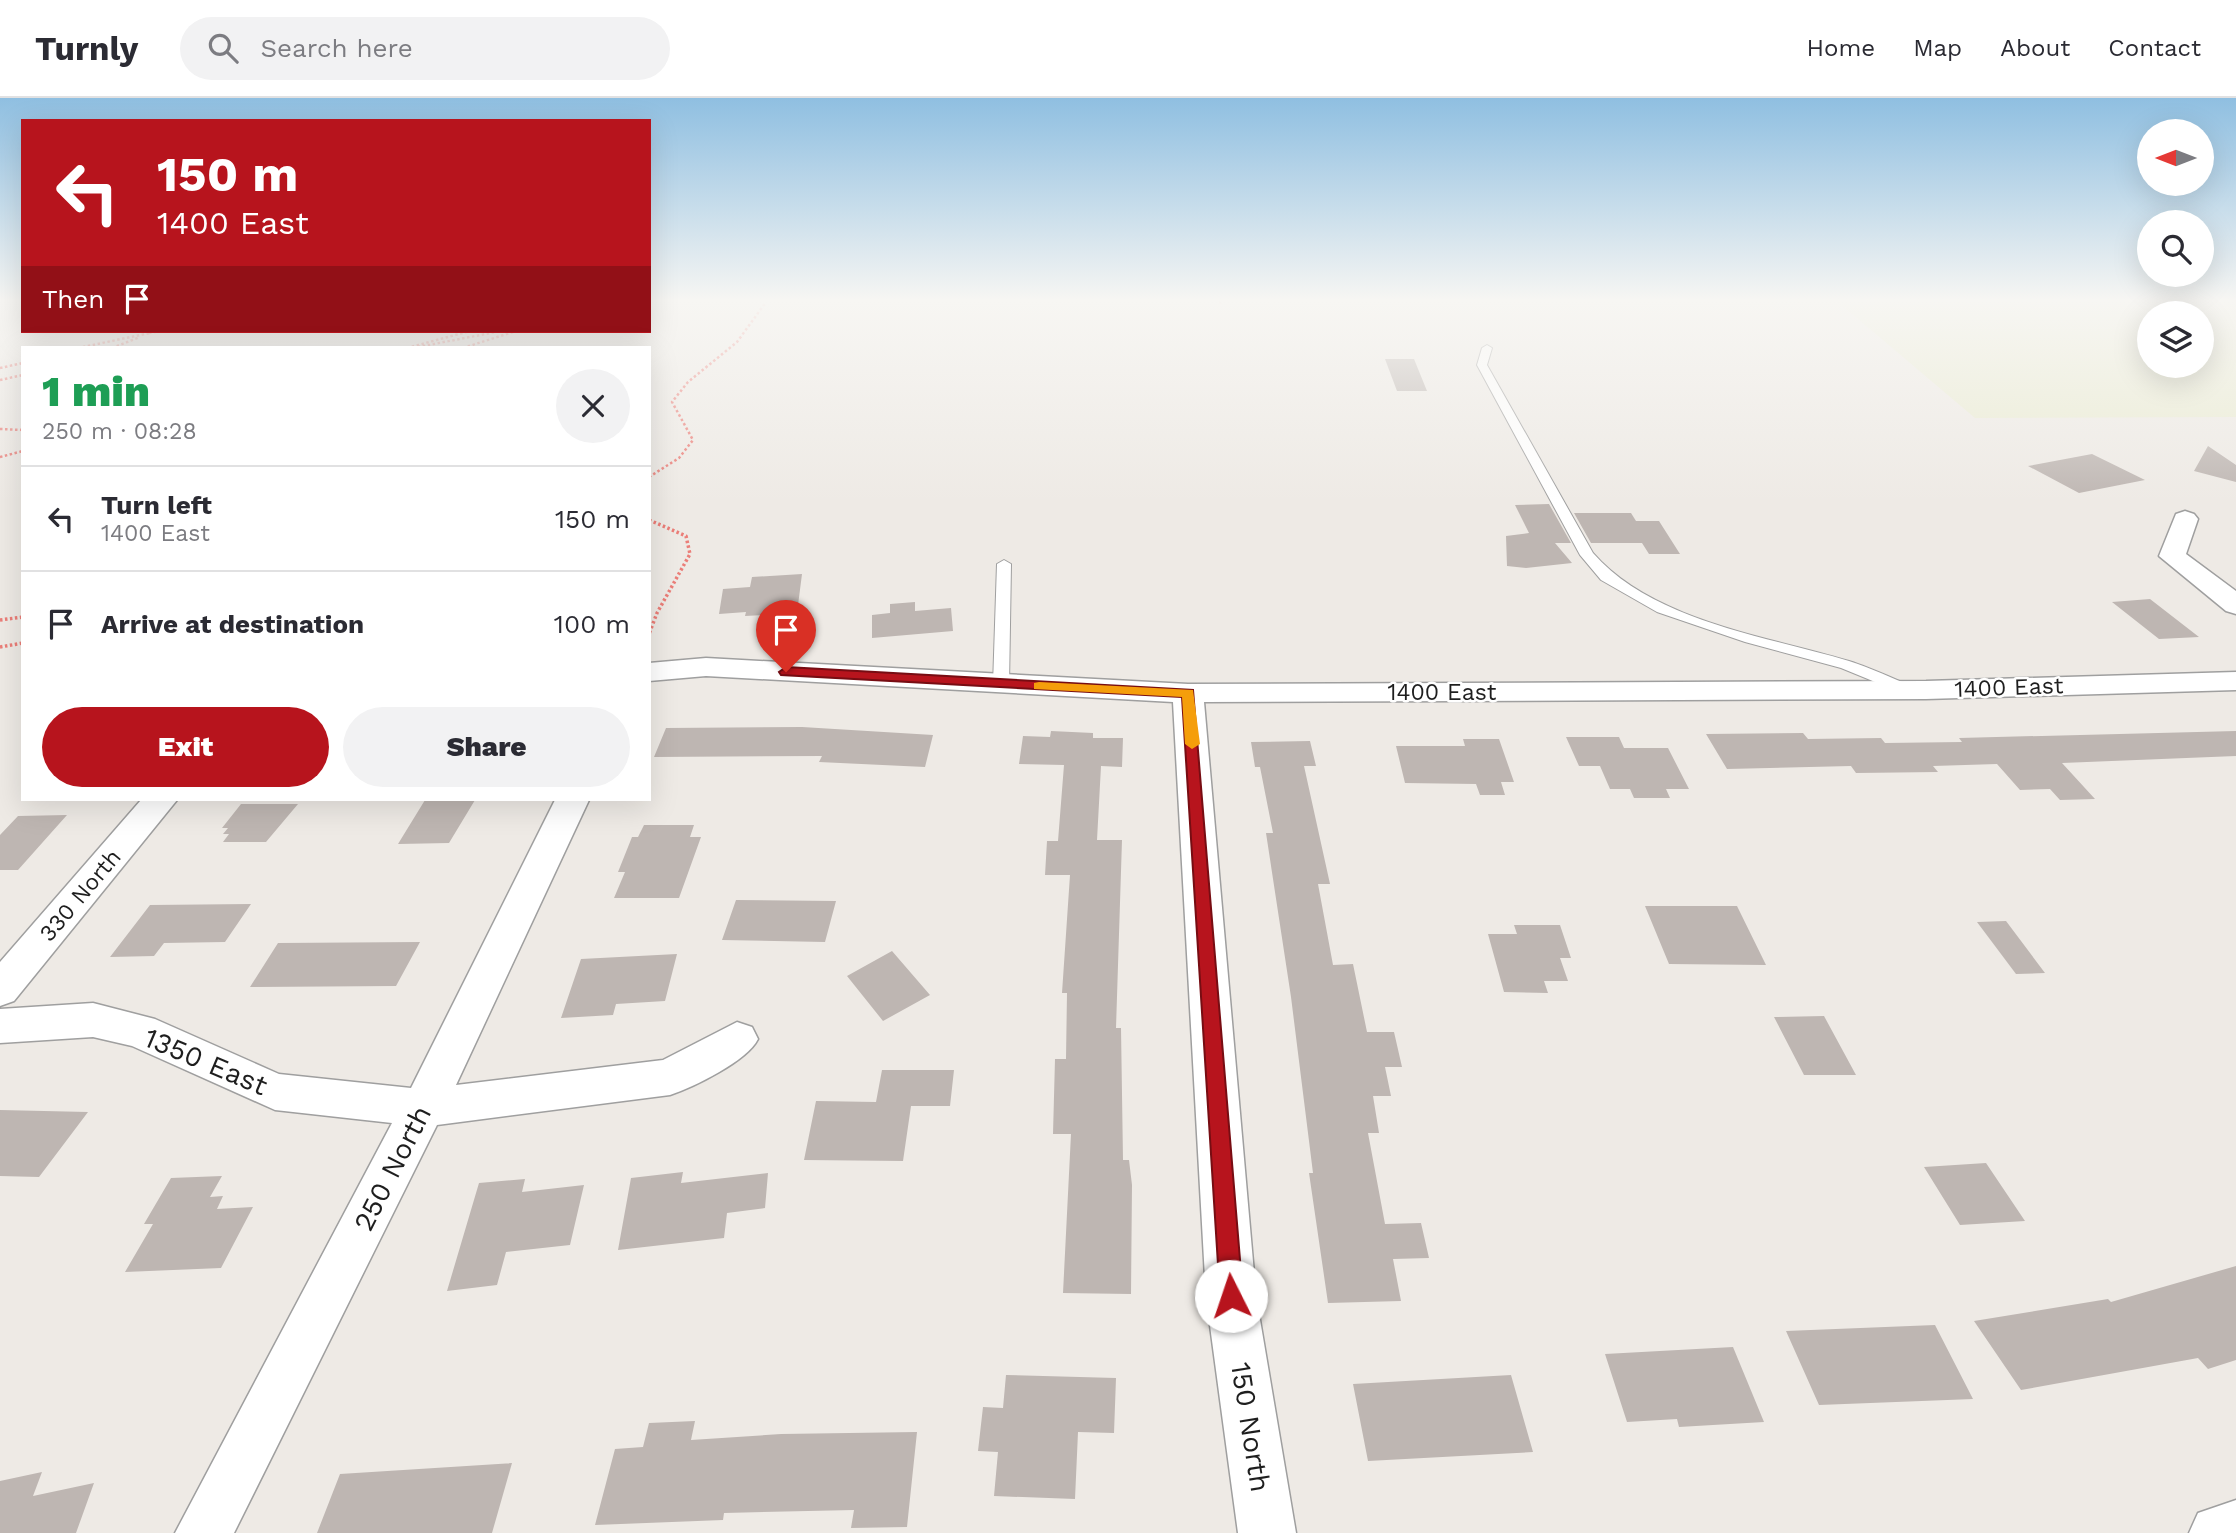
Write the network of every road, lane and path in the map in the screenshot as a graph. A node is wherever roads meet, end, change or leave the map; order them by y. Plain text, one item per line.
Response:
1 (700, 369) edge
2 (1484, 369) edge
3 (21, 375) edge
4 (0, 380) edge
5 (0, 429) edge
6 (21, 430) edge
7 (21, 452) edge
8 (0, 457) edge
9 (651, 476) edge
10 (2185, 519) dead end
11 (651, 521) edge
12 (1004, 564) dead end
13 (2236, 605) edge
14 (21, 617) edge
15 (0, 620) edge
16 (651, 629) edge
17 (21, 643) edge
18 (0, 647) edge
19 (651, 672) edge
20 (2236, 681) edge
21 (1001, 685) junction
22 (1908, 690) junction
23 (1188, 693) junction
24 (159, 801) edge
25 (572, 801) edge
26 (0, 990) edge
27 (0, 1026) edge
28 (737, 1039) dead end
29 (424, 1108) junction
30 (2236, 1529) edge
31 (204, 1533) edge
32 (1267, 1533) edge
33 (2218, 1533) edge

1 - 9 path
2 - 22 lane
3 - 4 path
5 - 6 path
7 - 8 path
10 - 13 street
11 - 16 path
12 - 21 lane
14 - 15 path
17 - 18 path
19 - 21 street, 1400 East
20 - 22 street, 1400 East
21 - 23 street, 1400 East
22 - 23 street, 1400 East
23 - 32 street, 150 North
24 - 26 street, 330 North
25 - 29 street, 250 North
27 - 29 street, 1350 East
28 - 29 street, 1350 East
29 - 31 street, 250 North
30 - 33 street

